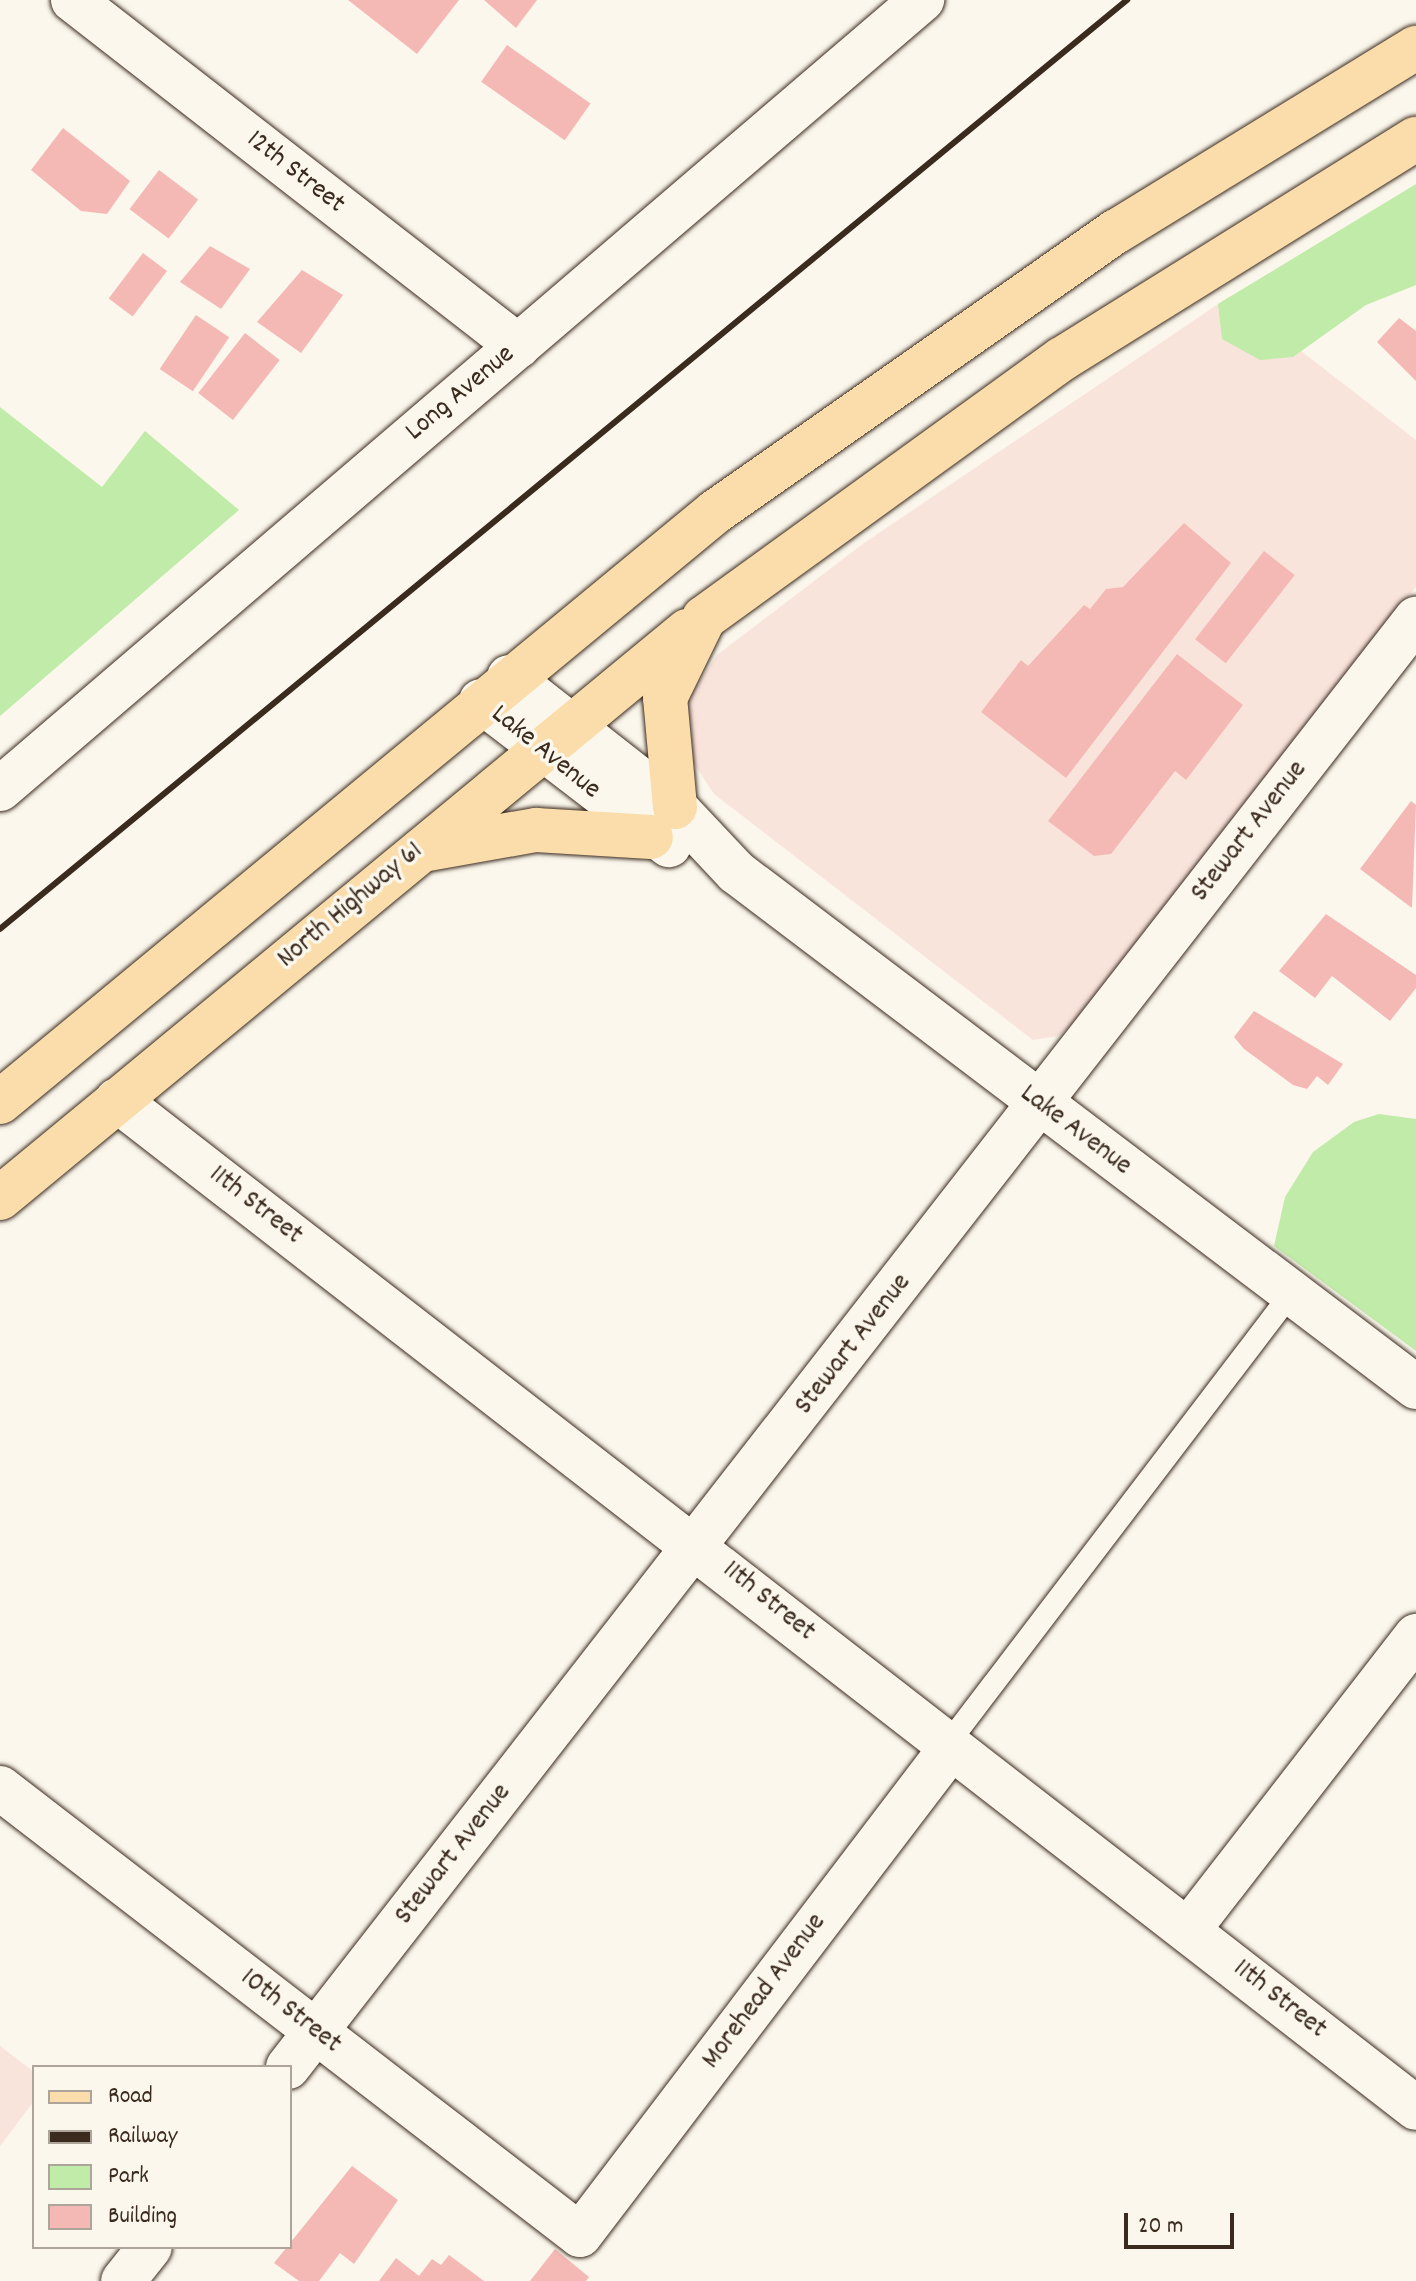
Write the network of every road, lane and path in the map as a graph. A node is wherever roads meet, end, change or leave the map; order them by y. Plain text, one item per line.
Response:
1 (73, 0) edge
2 (922, 0) edge
3 (1416, 48) edge
4 (1416, 139) edge
5 (518, 346) junction
6 (704, 618) junction
7 (1416, 619) edge
8 (495, 689) junction
9 (554, 736) junction
10 (0, 789) edge
11 (663, 822) junction
12 (416, 851) junction
13 (117, 1100) junction
14 (0, 1102) edge
15 (1040, 1104) junction
16 (0, 1198) edge
17 (1290, 1295) junction
18 (1416, 1387) edge
19 (697, 1545) junction
20 (1416, 1636) edge
21 (948, 1748) junction
22 (0, 1788) edge
23 (1189, 1929) junction
24 (315, 2031) junction
25 (290, 2065) edge
26 (1416, 2108) edge
27 (580, 2235) joint
28 (148, 2249) edge
29 (123, 2281) edge

1 - 5 street, 12th Street
2 - 5 street, Long Avenue
3 - 8 main road
4 - 6 main road, North Highway 61
5 - 10 street, Long Avenue
6 - 9 main road, North Highway 61
6 - 11 main road
7 - 15 street, Stewart Avenue
8 - 9 street, Lake Avenue
8 - 14 main road
9 - 11 street, Lake Avenue
9 - 12 main road, North Highway 61
11 - 12 main road
11 - 15 street, Lake Avenue
12 - 13 main road, North Highway 61
13 - 16 main road, North Highway 61
13 - 19 street, 11th Street
15 - 17 street, Lake Avenue
15 - 19 street, Stewart Avenue
17 - 18 street, Lake Avenue
17 - 21 lane
19 - 21 street, 11th Street
19 - 24 street, Stewart Avenue
20 - 23 street
21 - 23 street, 11th Street
21 - 27 street, Morehead Avenue
22 - 24 street, 10th Street
23 - 26 street, 11th Street
24 - 25 street, Stewart Avenue
24 - 27 street, 10th Street
28 - 29 street

